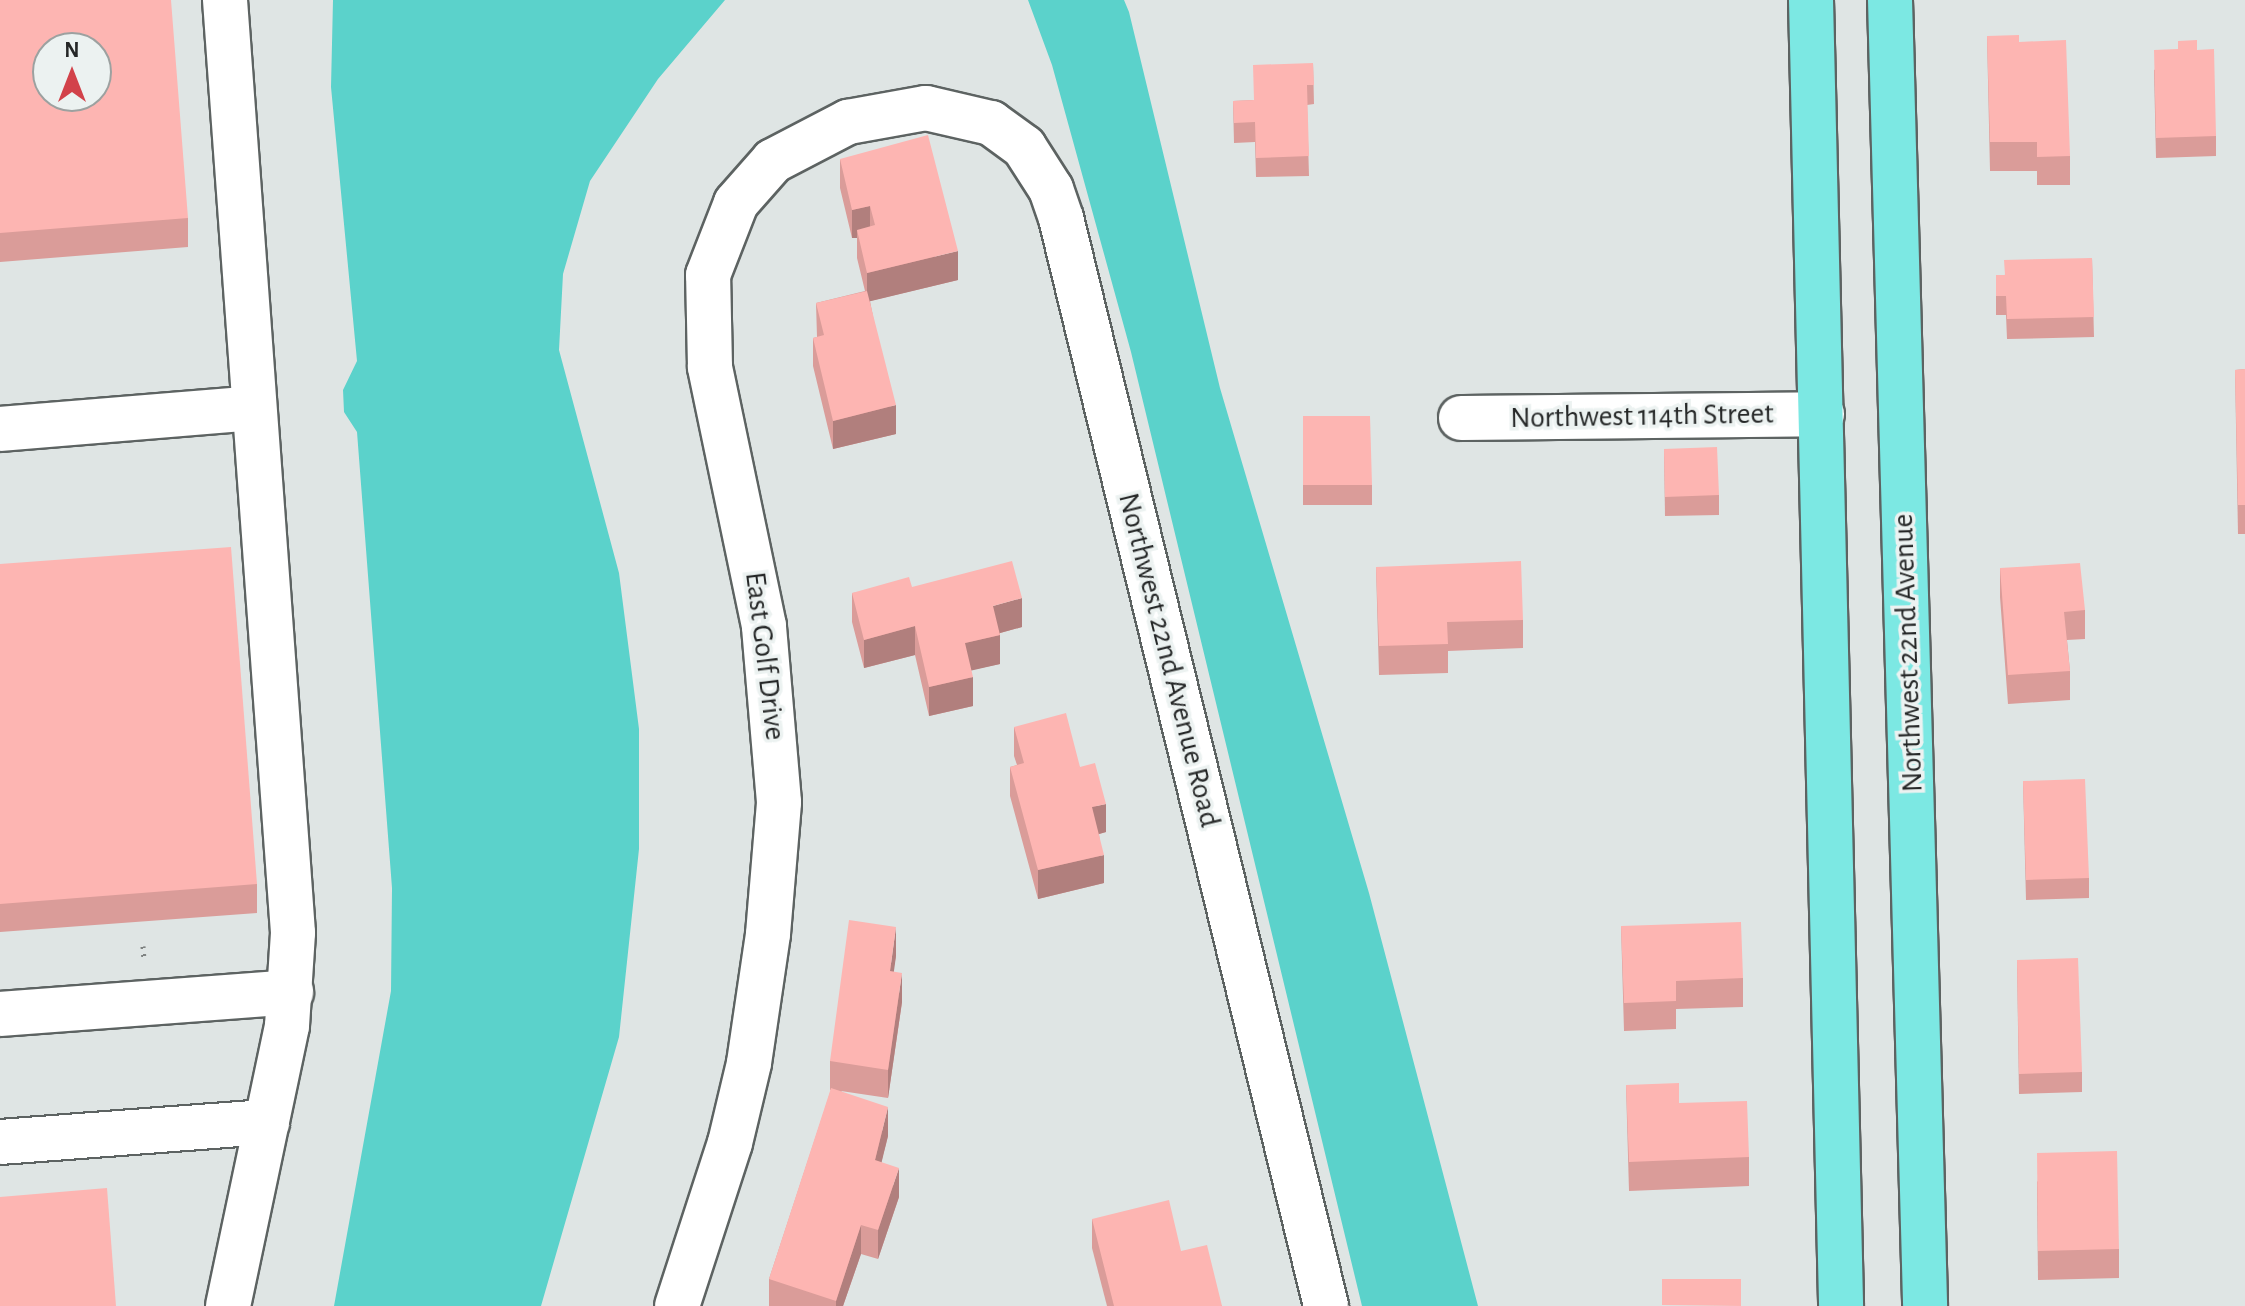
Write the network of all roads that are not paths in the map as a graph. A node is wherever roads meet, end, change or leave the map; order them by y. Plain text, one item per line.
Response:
1 (225, 0) edge
2 (1811, 0) edge
3 (1890, 0) edge
4 (904, 109) joint
5 (253, 408) junction
6 (1822, 414) junction
7 (1461, 418) dead end
8 (0, 429) edge
9 (291, 992) junction
10 (0, 1014) edge
11 (267, 1122) junction
12 (0, 1142) edge
13 (228, 1306) edge
14 (677, 1306) edge
15 (1326, 1306) edge
16 (1841, 1306) edge
17 (1925, 1306) edge

1 - 5 street
2 - 6 main road
3 - 17 main road, Northwest 22nd Avenue
4 - 14 street, East Golf Drive
4 - 15 street, Northwest 22nd Avenue Road
5 - 8 street
5 - 9 street
6 - 7 street, Northwest 114th Street
6 - 16 main road
9 - 10 street
9 - 11 street
11 - 12 street
11 - 13 street

